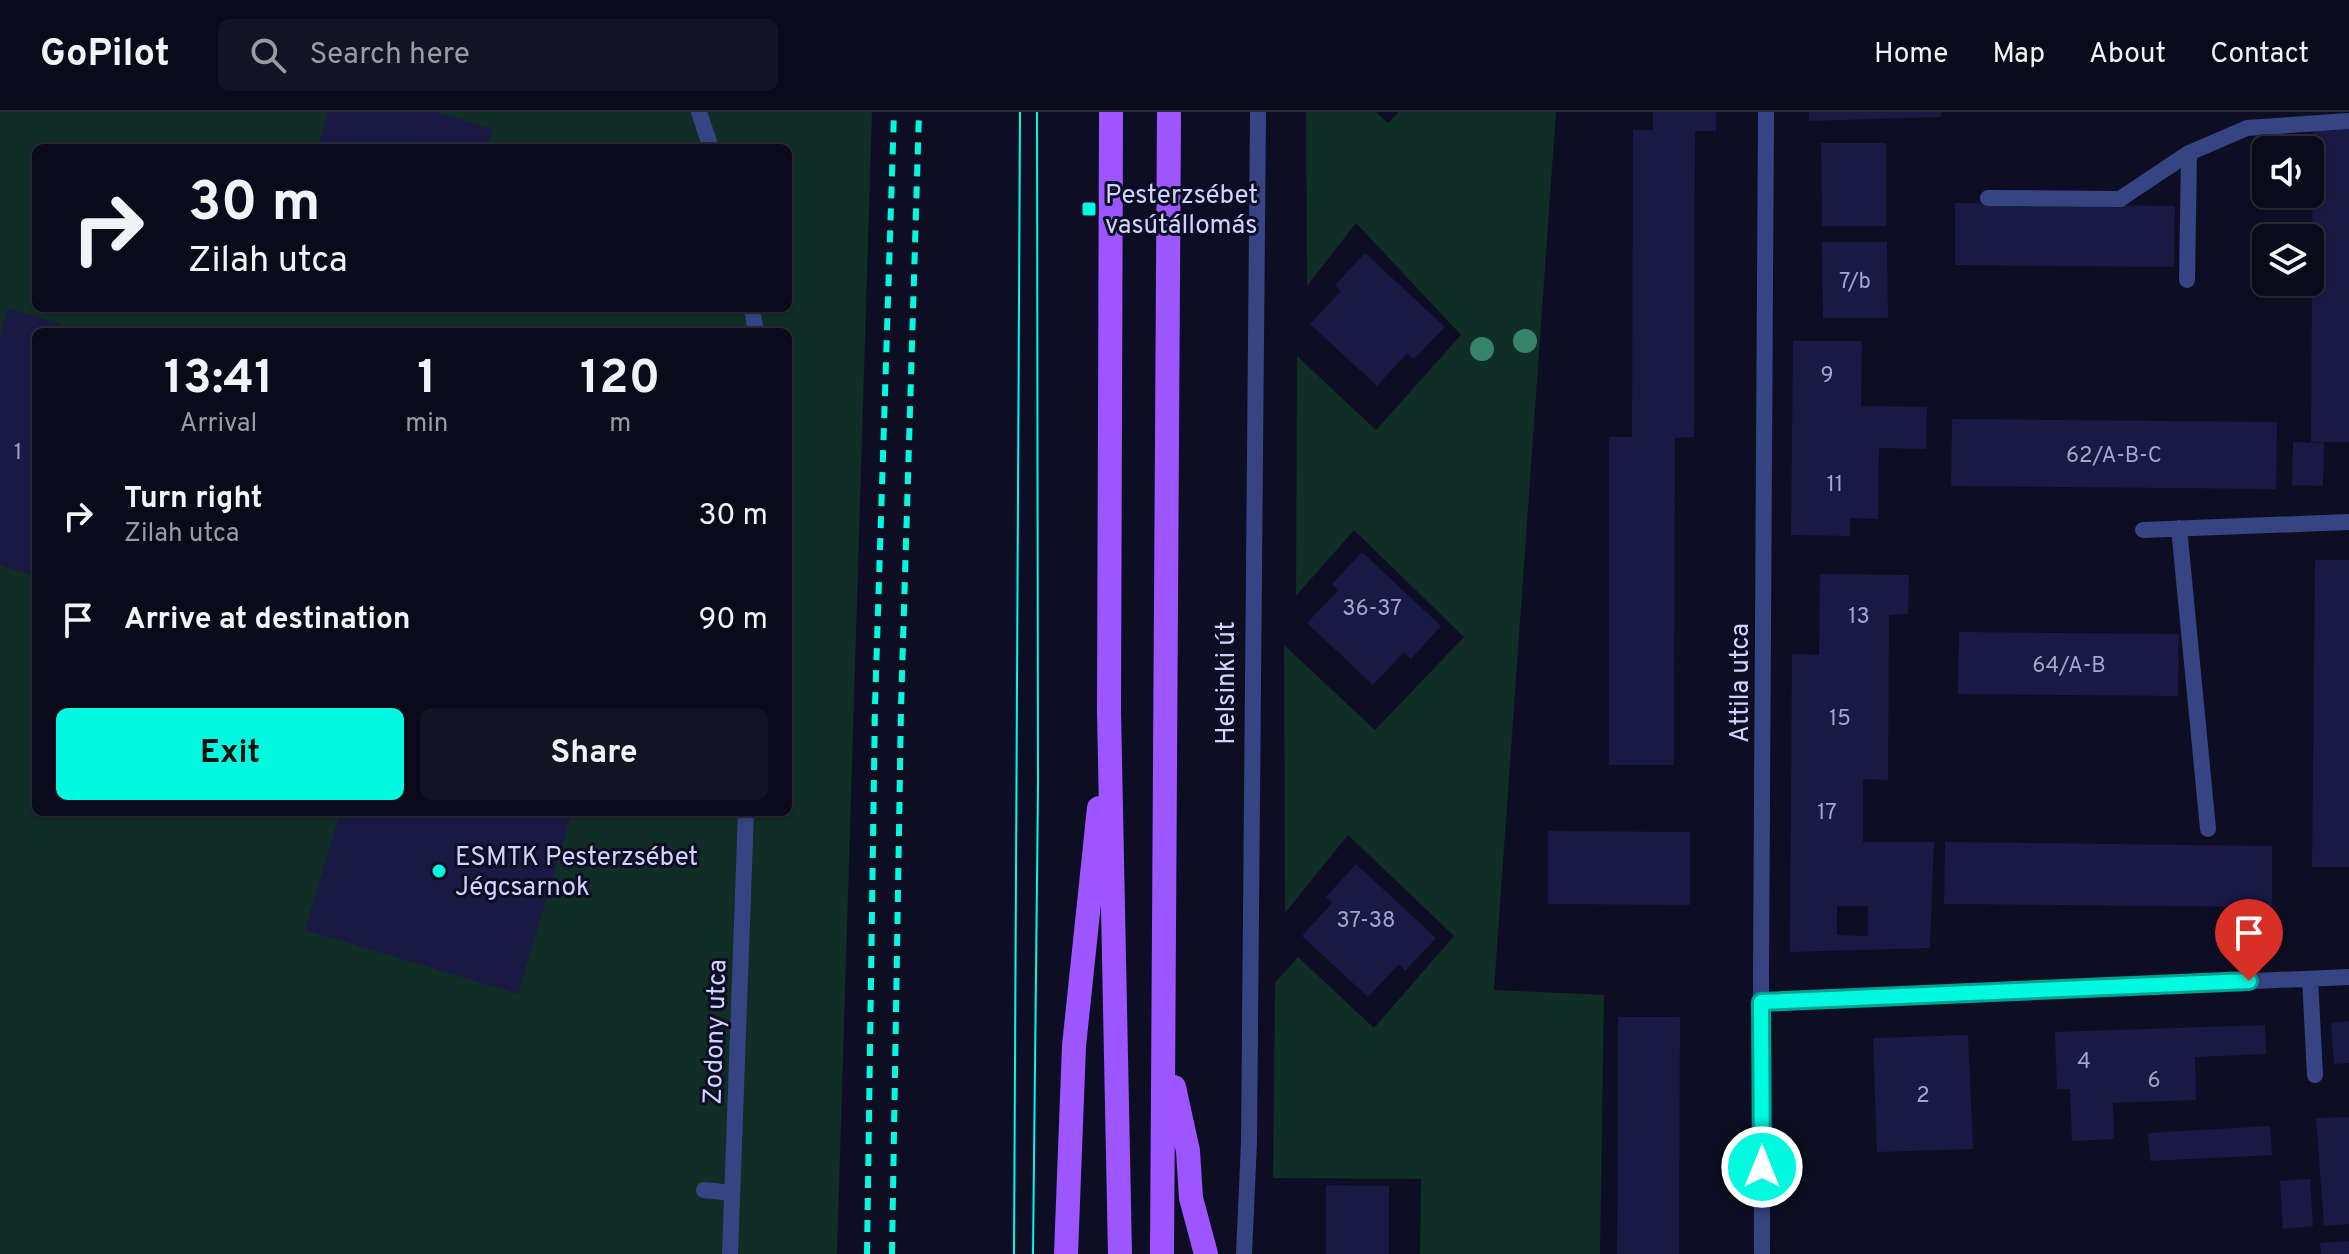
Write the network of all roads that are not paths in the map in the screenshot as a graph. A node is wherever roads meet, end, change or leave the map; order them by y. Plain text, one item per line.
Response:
1 (699, 112) edge
2 (1111, 112) edge
3 (1169, 112) edge
4 (1258, 112) edge
5 (1766, 112) edge
6 (2294, 118) edge
7 (2349, 121) edge
8 (710, 144) edge
9 (2189, 153) junction
10 (1988, 198) dead end
11 (2187, 280) dead end
12 (2349, 522) edge
13 (2179, 528) junction
14 (2143, 530) dead end
15 (1109, 711) junction
16 (746, 816) edge
17 (2208, 829) dead end
18 (2349, 977) edge
19 (2310, 979) junction
20 (1761, 1002) junction
21 (1164, 1046) junction
22 (2315, 1075) dead end
23 (704, 1190) dead end
24 (732, 1193) junction
25 (730, 1254) edge
26 (1066, 1254) edge
27 (1120, 1254) edge
28 (1162, 1254) edge
29 (1206, 1254) edge
30 (1244, 1254) edge
31 (1762, 1254) edge

1 - 8 street
2 - 15 main road
3 - 21 main road
4 - 30 street, Helsinki út
5 - 20 street, Attila utca
6 - 7 street
6 - 9 street
9 - 10 street
9 - 11 street
12 - 13 street
13 - 14 street
13 - 17 street
15 - 26 main road
15 - 27 main road
16 - 24 street, Zodony utca
18 - 19 street
19 - 20 street
19 - 22 street
20 - 31 street, Attila utca
21 - 28 main road
21 - 29 main road
23 - 24 street
24 - 25 street, Zodony utca

